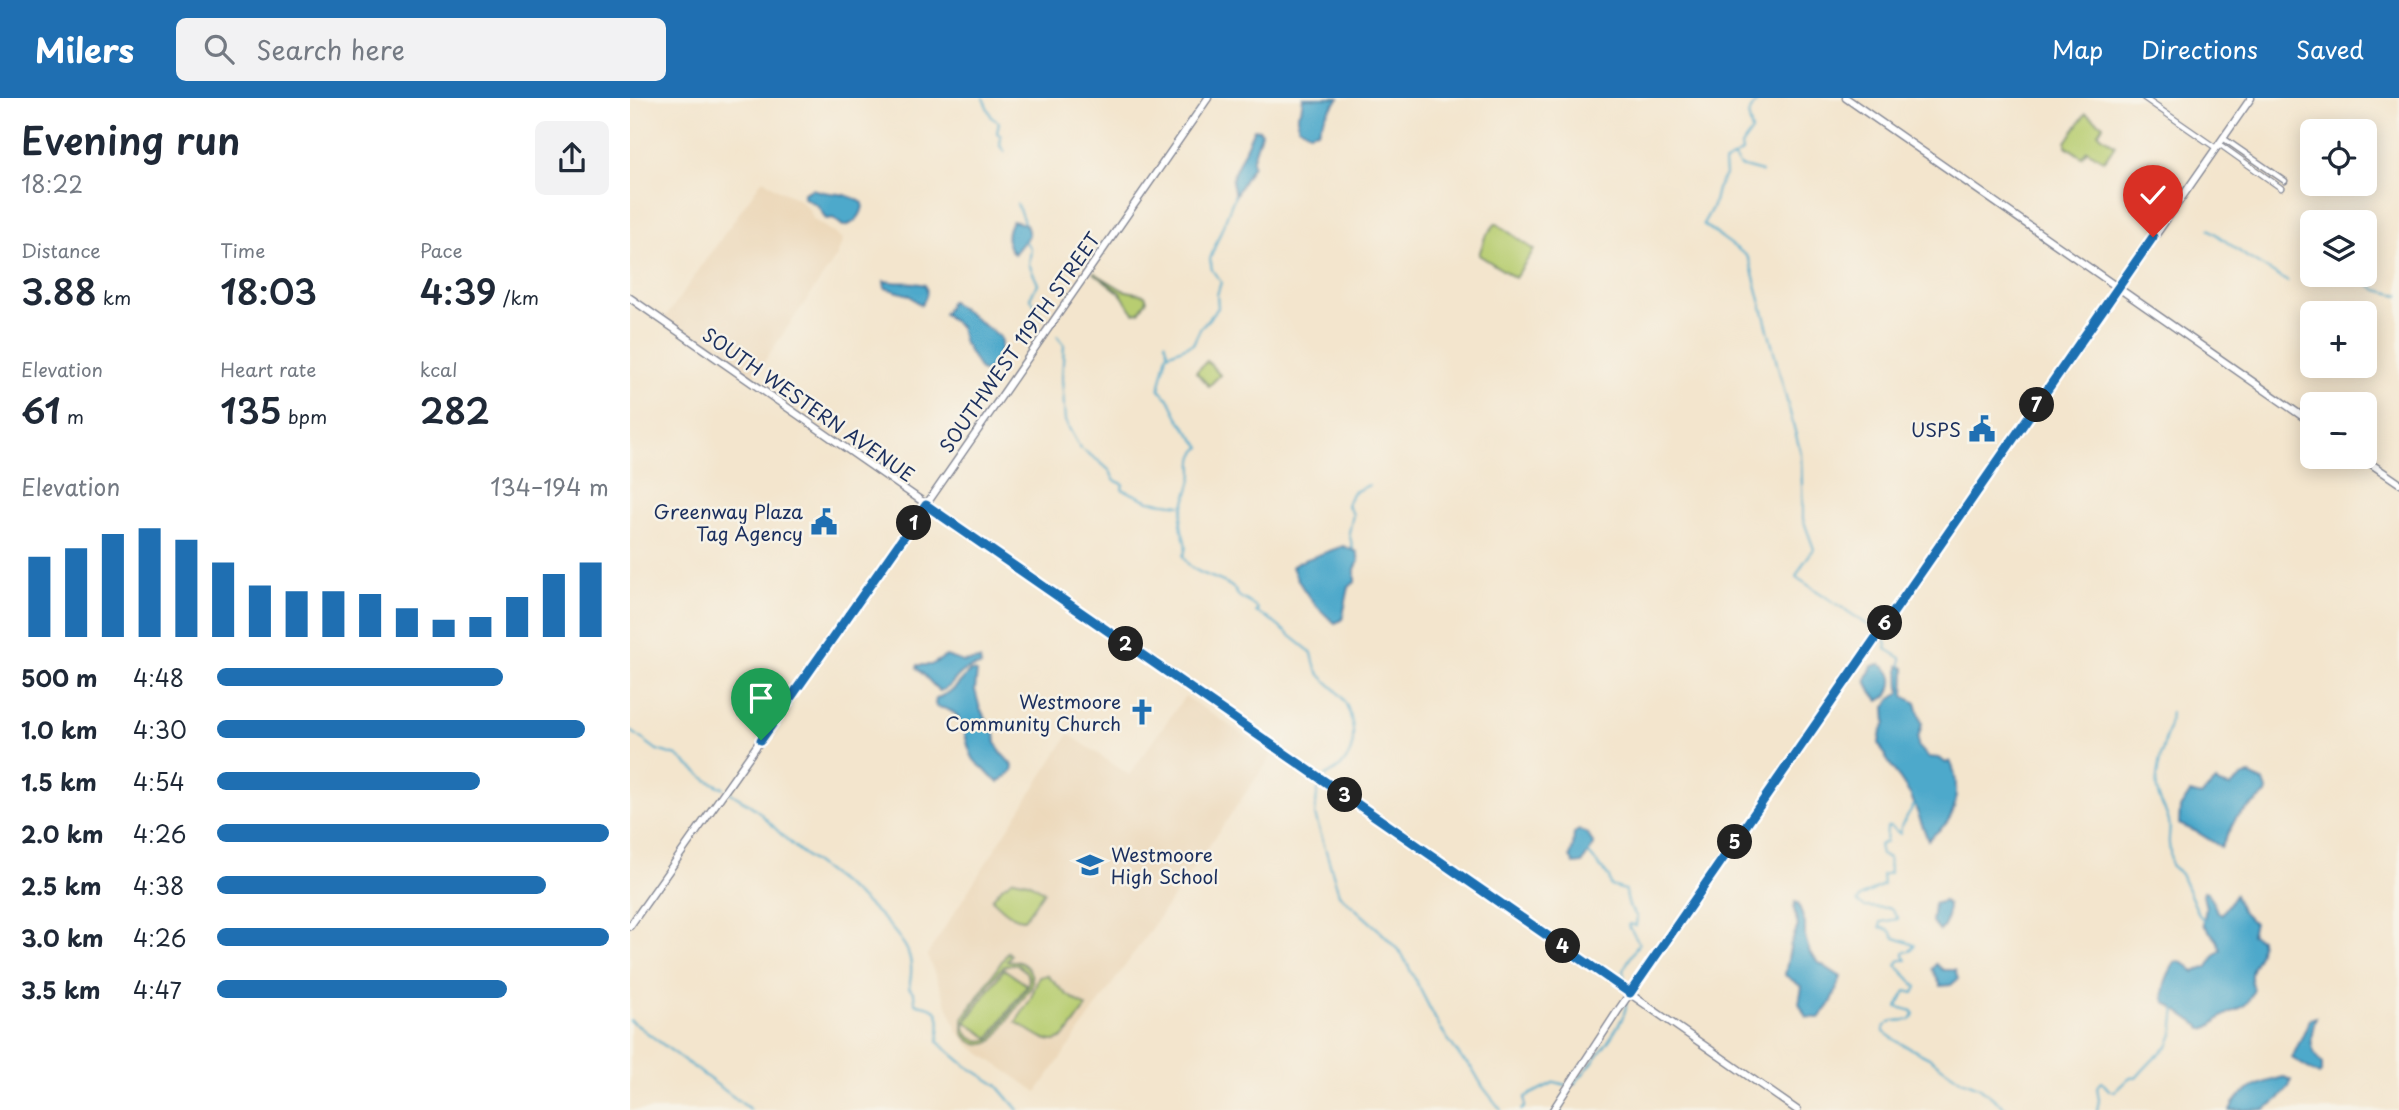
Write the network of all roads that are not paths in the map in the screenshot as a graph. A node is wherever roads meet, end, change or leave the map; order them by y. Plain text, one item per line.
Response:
1 (1208, 98) edge
2 (1846, 98) edge
3 (2144, 98) edge
4 (2251, 98) edge
5 (2219, 143) junction
6 (2285, 181) dead end
7 (2281, 188) dead end
8 (2118, 287) junction
9 (630, 298) edge
10 (2300, 415) edge
11 (2377, 468) edge
12 (2399, 483) edge
13 (926, 505) junction
14 (630, 926) edge
15 (1630, 993) junction
16 (1553, 1110) edge
17 (1797, 1110) edge

1 - 13 main road, SOUTHWEST 119TH STREET
2 - 8 main road
3 - 5 street
4 - 5 main road
5 - 6 street
5 - 7 street
5 - 8 main road
8 - 10 main road
8 - 15 main road
9 - 13 main road, SOUTH WESTERN AVENUE
11 - 12 main road
13 - 14 main road, SOUTHWEST 119TH STREET
13 - 15 main road, SOUTH WESTERN AVENUE
15 - 16 main road
15 - 17 main road, SOUTH WESTERN AVENUE

